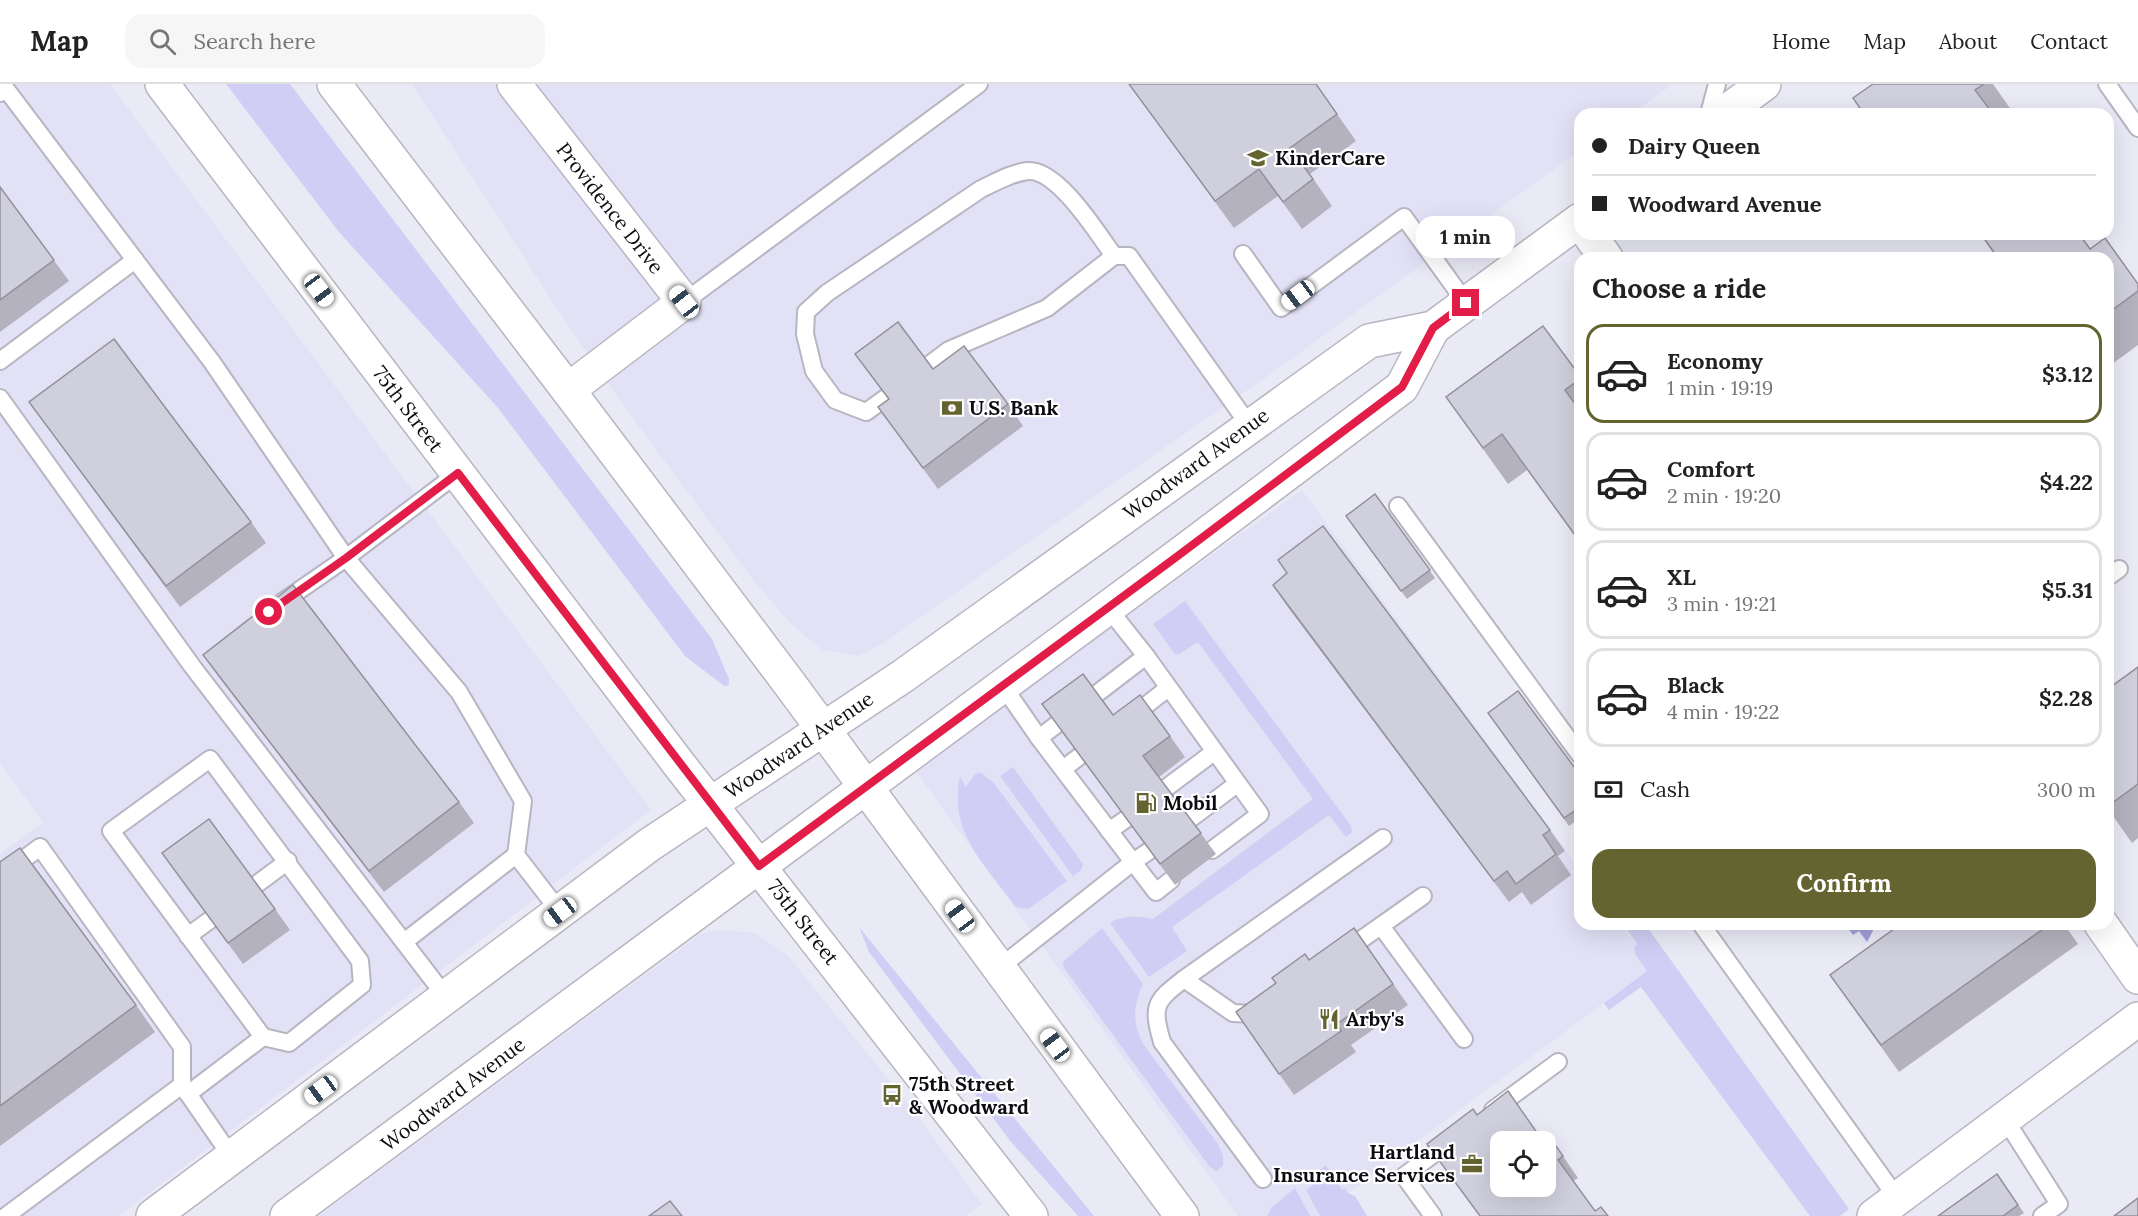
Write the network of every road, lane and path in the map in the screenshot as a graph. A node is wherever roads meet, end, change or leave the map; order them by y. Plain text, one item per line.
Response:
1 (162, 84) edge
2 (334, 84) edge
3 (514, 84) edge
4 (978, 84) edge
5 (1717, 84) edge
6 (1764, 84) edge
7 (2107, 84) edge
8 (0, 93) edge
9 (1711, 108) edge
10 (1731, 108) edge
11 (2138, 128) edge
12 (1574, 224) edge
13 (1244, 254) dead end
14 (1114, 256) junction
15 (135, 260) junction
16 (684, 302) junction
17 (1466, 303) junction
18 (1433, 328) junction
19 (0, 362) edge
20 (928, 365) edge
21 (568, 390) junction
22 (887, 397) edge
23 (0, 398) edge
24 (1249, 425) junction
25 (458, 473) junction
26 (1398, 506) dead end
27 (346, 558) junction
28 (1108, 608) junction
29 (269, 612) edge
30 (1146, 656) junction
31 (1003, 686) junction
32 (1168, 688) junction
33 (1120, 726) edge
34 (822, 728) junction
35 (1040, 738) junction
36 (1574, 747) edge
37 (1214, 752) junction
38 (1080, 756) edge
39 (1063, 769) junction
40 (1237, 784) junction
41 (865, 788) junction
42 (1166, 788) edge
43 (710, 804) junction
44 (1126, 819) edge
45 (1190, 819) edge
46 (1109, 831) junction
47 (1383, 838) dead end
48 (1149, 850) edge
49 (1212, 850) dead end
50 (516, 855) junction
51 (288, 861) junction
52 (1133, 862) junction
53 (759, 866) junction
54 (0, 877) edge
55 (1172, 880) edge
56 (257, 884) edge
57 (1423, 896) dead end
58 (560, 912) junction
59 (210, 920) edge
60 (1381, 926) junction
61 (1705, 930) edge
62 (2105, 930) edge
63 (188, 936) junction
64 (404, 942) junction
65 (1332, 960) edge
66 (999, 968) junction
67 (2138, 976) edge
68 (1184, 979) junction
69 (446, 997) junction
70 (1274, 1000) edge
71 (2138, 1019) edge
72 (262, 1037) junction
73 (1464, 1039) dead end
74 (1558, 1062) dead end
75 (185, 1089) junction
76 (1481, 1119) edge
77 (2005, 1119) junction
78 (1461, 1133) edge
79 (231, 1156) junction
80 (1263, 1179) dead end
81 (1886, 1207) edge
82 (6, 1216) edge
83 (153, 1216) edge
84 (287, 1216) edge
85 (1031, 1216) edge
86 (1182, 1216) edge
87 (1432, 1216) edge
88 (2042, 1216) edge

1 - 25 main road, 75th Street
2 - 21 main road
3 - 16 main road, Providence Drive
4 - 16 lane
5 - 9 lane
6 - 10 main road
7 - 11 lane
8 - 15 lane
12 - 17 main road, Woodward Avenue
13 - 17 lane
14 - 20 lane
14 - 22 lane
14 - 24 lane
15 - 19 lane
15 - 27 lane
16 - 21 main road
17 - 18 main road, Woodward Avenue
18 - 24 main road, Woodward Avenue
18 - 28 main road, Woodward Avenue
21 - 34 main road
23 - 64 lane
24 - 34 main road, Woodward Avenue
25 - 27 lane
25 - 43 main road, 75th Street
26 - 36 lane
27 - 29 lane
27 - 50 lane
28 - 30 lane
28 - 31 main road, Woodward Avenue
30 - 32 lane
30 - 35 lane
31 - 35 lane
31 - 41 main road, Woodward Avenue
32 - 33 lane
32 - 37 lane
34 - 41 main road
34 - 43 main road, Woodward Avenue
35 - 39 lane
37 - 40 lane
37 - 42 lane
38 - 39 lane
39 - 46 lane
40 - 45 lane
40 - 49 lane
41 - 53 main road, Woodward Avenue
41 - 66 main road
43 - 53 main road, 75th Street
43 - 58 main road, Woodward Avenue
44 - 46 lane
46 - 52 lane
47 - 68 lane
48 - 52 lane
50 - 58 lane
50 - 64 lane
51 - 56 lane
51 - 63 lane
51 - 72 lane
52 - 55 lane
52 - 66 lane
53 - 84 main road, Woodward Avenue
53 - 85 main road, 75th Street
54 - 75 lane
57 - 60 lane
58 - 69 main road, Woodward Avenue
59 - 63 lane
60 - 65 lane
60 - 73 lane
61 - 81 lane
62 - 67 main road
63 - 72 lane
64 - 69 lane
66 - 86 main road
68 - 70 lane
68 - 80 lane
69 - 79 main road, Woodward Avenue
71 - 77 main road
72 - 75 lane
74 - 76 lane
75 - 79 lane
75 - 82 lane
77 - 81 main road
77 - 88 lane
78 - 87 lane
79 - 83 main road, Woodward Avenue

